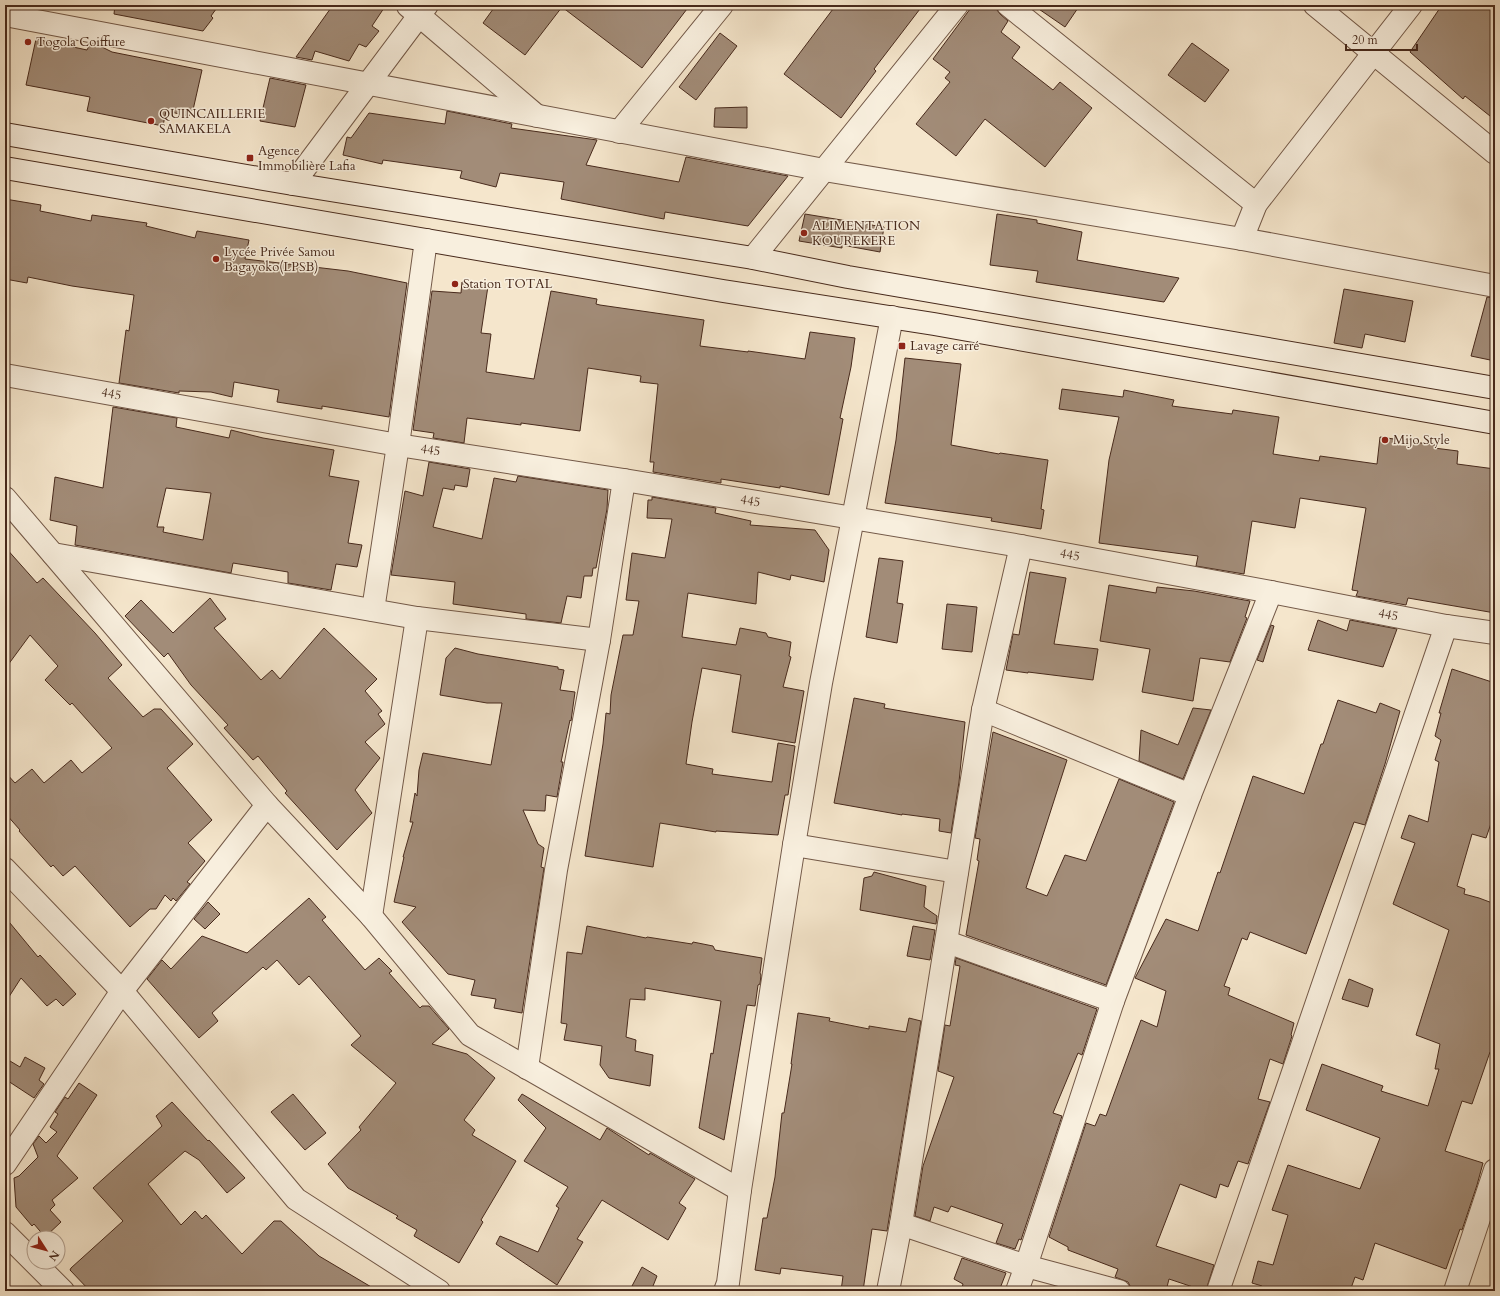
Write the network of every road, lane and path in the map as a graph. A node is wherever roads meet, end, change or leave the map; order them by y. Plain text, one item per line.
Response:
1 (721, 5) edge
2 (957, 5) edge
3 (1008, 5) edge
4 (1315, 5) edge
5 (1411, 5) edge
6 (418, 8) edge
7 (8, 13) edge
8 (1374, 52) junction
9 (369, 84) junction
10 (538, 117) junction
11 (619, 132) junction
12 (5, 134) edge
13 (1495, 153) edge
14 (5, 168) edge
15 (824, 170) junction
16 (293, 184) junction
17 (1256, 204) junction
18 (1242, 239) junction
19 (426, 240) junction
20 (753, 258) junction
21 (1495, 286) edge
22 (892, 317) junction
23 (5, 375) edge
24 (1495, 388) edge
25 (1495, 423) edge
26 (398, 445) junction
27 (624, 480) junction
28 (5, 498) edge
29 (853, 518) junction
30 (1021, 546) junction
31 (53, 554) junction
32 (1271, 592) junction
33 (373, 610) junction
34 (417, 618) junction
35 (1446, 626) junction
36 (1495, 633) edge
37 (599, 640) junction
38 (983, 710) junction
39 (1190, 795) junction
40 (267, 805) junction
41 (794, 845) junction
42 (5, 869) edge
43 (957, 872) junction
44 (371, 916) junction
45 (947, 942) junction
46 (122, 991) junction
47 (1113, 1001) junction
48 (527, 1068) junction
49 (5, 1164) edge
50 (1495, 1170) edge
51 (740, 1190) junction
52 (1491, 1190) edge
53 (901, 1224) junction
54 (5, 1233) edge
55 (1026, 1266) junction
56 (63, 1291) edge
57 (439, 1291) edge
58 (725, 1291) edge
59 (888, 1291) edge
60 (1016, 1291) edge
61 (1119, 1291) edge
62 (1218, 1291) edge
63 (1455, 1291) edge

1 - 11 street
2 - 15 street
3 - 17 street
4 - 8 street
5 - 8 street
6 - 9 street
6 - 10 street
7 - 9 street
8 - 13 street
8 - 17 street
9 - 10 street
9 - 16 street
10 - 11 street
11 - 15 street
12 - 16 street
14 - 19 street
15 - 18 street
15 - 20 street
16 - 20 street
17 - 18 street
18 - 21 street
19 - 22 street
19 - 26 street
20 - 24 street
22 - 25 street
22 - 29 street
23 - 26 street, 445
26 - 27 street, 445
26 - 33 street
27 - 29 street, 445
27 - 37 street
28 - 31 street
29 - 30 street, 445
29 - 41 street
30 - 32 street, 445
30 - 38 street
31 - 33 street
31 - 40 street
32 - 35 street, 445
32 - 39 street
33 - 34 street
34 - 37 street
34 - 44 street
35 - 36 street, 445
35 - 62 street
37 - 48 street
38 - 39 street
38 - 43 street
39 - 47 street
40 - 44 street
40 - 46 street
41 - 43 street
41 - 51 street
42 - 46 street
43 - 45 street
44 - 48 street
45 - 47 street
45 - 53 street
46 - 49 street
46 - 57 street
47 - 55 street
48 - 51 street
50 - 52 street
51 - 58 street
52 - 63 street
53 - 55 street
53 - 59 street
54 - 56 street
55 - 60 street
55 - 61 street

